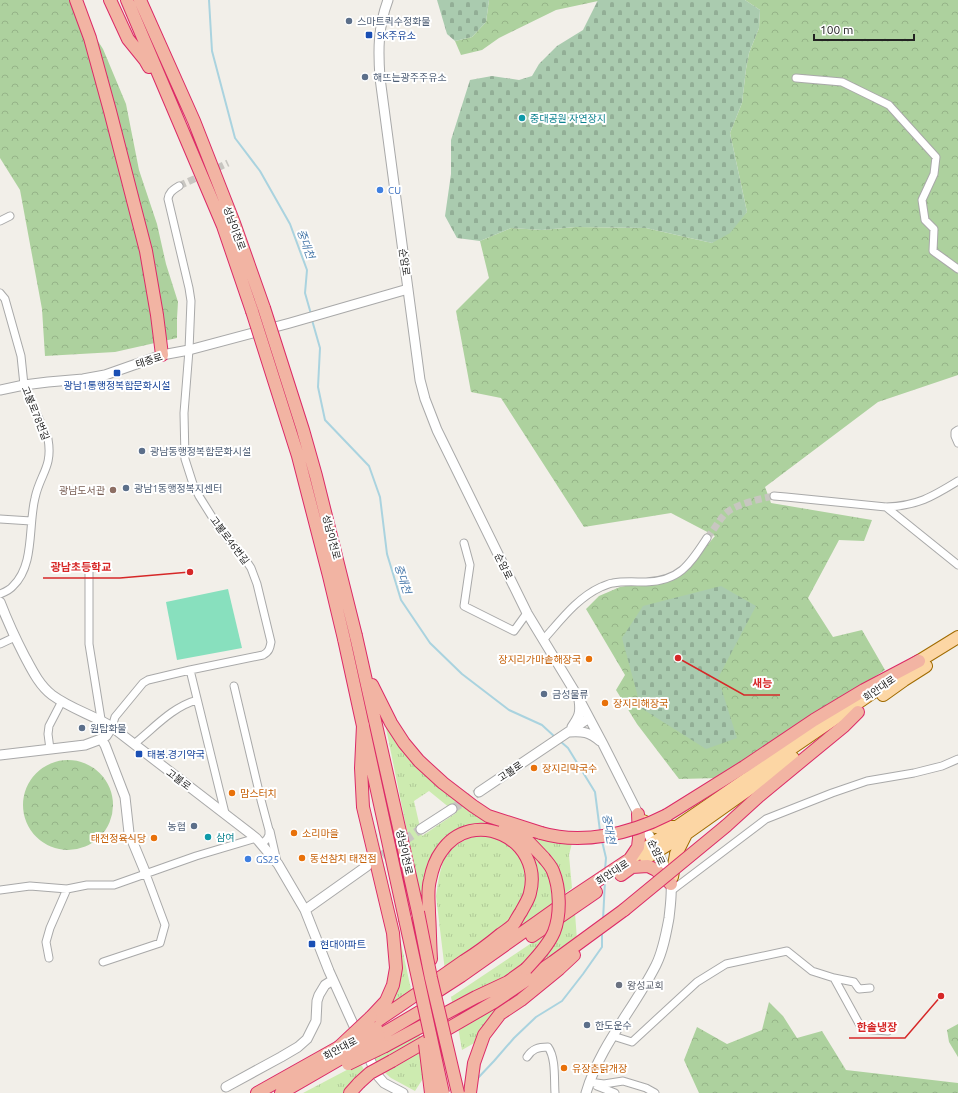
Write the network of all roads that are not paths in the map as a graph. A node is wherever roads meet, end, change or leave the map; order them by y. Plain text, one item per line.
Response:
1 (76, 0) edge
2 (110, 0) edge
3 (127, 0) edge
4 (140, 0) edge
5 (388, 0) edge
6 (796, 78) dead end
7 (178, 121) junction
8 (179, 186) tunnel mouth
9 (10, 216) dead end
10 (0, 221) edge
11 (958, 269) edge
12 (408, 289) junction
13 (0, 293) edge
14 (258, 310) junction
15 (189, 350) junction
16 (162, 355) junction
17 (24, 385) junction
18 (0, 390) edge
19 (958, 430) edge
20 (958, 443) edge
21 (958, 481) edge
22 (774, 496) tunnel mouth
23 (886, 507) junction
24 (0, 519) edge
25 (31, 521) junction
26 (707, 538) tunnel mouth
27 (464, 543) dead end
28 (958, 565) edge
29 (89, 571) dead end
30 (0, 594) edge
31 (0, 602) edge
32 (527, 613) junction
33 (3, 618) edge
34 (15, 637) junction
35 (958, 637) edge
36 (543, 640) junction
37 (0, 644) edge
38 (958, 647) edge
39 (919, 661) junction
40 (362, 666) junction
41 (190, 670) junction
42 (234, 686) dead end
43 (578, 697) junction
44 (197, 700) junction
45 (62, 701) junction
46 (858, 712) junction
47 (589, 718) junction
48 (101, 719) junction
49 (363, 725) junction
50 (112, 727) junction
51 (569, 732) junction
52 (101, 739) junction
53 (134, 744) junction
54 (603, 744) junction
55 (50, 749) junction
56 (0, 755) edge
57 (958, 759) edge
58 (479, 792) tunnel mouth
59 (452, 809) tunnel mouth
60 (225, 813) junction
61 (488, 816) junction
62 (640, 818) junction
63 (421, 829) tunnel mouth
64 (269, 830) junction
65 (683, 830) junction
66 (259, 841) junction
67 (655, 847) junction
68 (631, 863) junction
69 (278, 864) junction
70 (367, 866) tunnel mouth
71 (146, 874) junction
72 (671, 887) junction
73 (67, 889) junction
74 (0, 890) edge
75 (305, 910) junction
76 (424, 911) junction
77 (413, 957) junction
78 (49, 958) dead end
79 (103, 962) dead end
80 (556, 966) junction
81 (834, 978) junction
82 (333, 980) junction
83 (870, 988) dead end
84 (377, 1030) junction
85 (888, 1031) dead end
86 (612, 1036) junction
87 (344, 1056) junction
88 (527, 1058) dead end
89 (589, 1082) junction
90 (226, 1087) dead end
91 (257, 1093) edge
92 (281, 1093) edge
93 (292, 1093) edge
94 (350, 1093) edge
95 (403, 1093) edge
96 (431, 1093) edge
97 (443, 1093) edge
98 (458, 1093) edge
99 (470, 1093) edge
100 (555, 1093) edge
101 (586, 1093) edge
102 (615, 1093) edge
103 (656, 1093) edge

1 - 16 highway
2 - 7 highway
3 - 7 highway, 성남이천로
4 - 14 highway, 성남이천로
5 - 12 street, 순암로
6 - 11 street
7 - 14 highway, 성남이천로
8 - 15 street, 고불로46번길
9 - 10 street
12 - 15 street, 태중로
12 - 32 street, 순암로
13 - 17 street, 고불로78번길
14 - 40 highway, 성남이천로, bridge
14 - 49 highway, 성남이천로, bridge
15 - 16 street, 태중로
15 - 41 street, 고불로46번길
16 - 17 street, 태중로
17 - 18 street, 태중로
17 - 25 street, 고불로78번길
19 - 20 street
21 - 23 street
22 - 23 street
23 - 28 street
24 - 25 street
25 - 30 street, 고불로78번길
26 - 36 street
27 - 32 street
29 - 48 street
31 - 33 street, 고불로
32 - 36 street, 순암로
33 - 34 street, 고불로
34 - 37 street
34 - 45 street, 고불로
35 - 39 main road, 회안대로
36 - 43 street, 순암로
38 - 46 main road, 회안대로
39 - 61 highway, bridge
39 - 65 main road, 회안대로
40 - 61 highway
40 - 76 highway, 성남이천로
41 - 44 street
41 - 50 street
42 - 64 street
43 - 47 street, 순암로
43 - 51 street
44 - 53 street
44 - 60 street
45 - 48 street, 고불로
45 - 55 street
46 - 65 main road, 회안대로
46 - 80 highway, bridge
47 - 51 street
47 - 54 street, 순암로
48 - 50 street, 고불로
49 - 77 highway, 성남이천로, bridge
49 - 84 highway
50 - 52 street
50 - 53 street, 고불로
51 - 54 street
51 - 58 street, 고불로
52 - 55 street
52 - 71 street
53 - 60 street, 고불로
54 - 62 street, 순암로
55 - 56 street
57 - 72 street
59 - 63 street
60 - 66 street, 고불로
61 - 84 highway, bridge
62 - 65 main road
62 - 67 street, 순암로
62 - 68 highway
64 - 66 street
64 - 69 street
65 - 67 main road, 회안대로
65 - 72 main road
66 - 69 street, 고불로
66 - 71 street
67 - 68 main road, 회안대로
67 - 72 street, 순암로
68 - 72 highway
68 - 84 highway
69 - 75 street, 고불로
70 - 75 street
71 - 73 street
71 - 79 street
72 - 86 street, 순암로
73 - 74 street
73 - 78 street
75 - 82 street, 고불로
76 - 84 highway
76 - 98 highway, 성남이천로, bridge
77 - 96 highway, bridge
77 - 97 highway, 성남이천로, bridge
80 - 94 highway, bridge
80 - 99 highway
81 - 83 street
81 - 85 street
81 - 86 street
82 - 90 street
82 - 95 street, 고불로
84 - 87 highway, bridge
84 - 87 highway, bridge
86 - 89 street, 순암로
87 - 91 highway, 회안대로
87 - 92 highway, 회안대로
87 - 93 highway
88 - 100 street
89 - 101 street, 순암로
89 - 102 street
89 - 103 street

